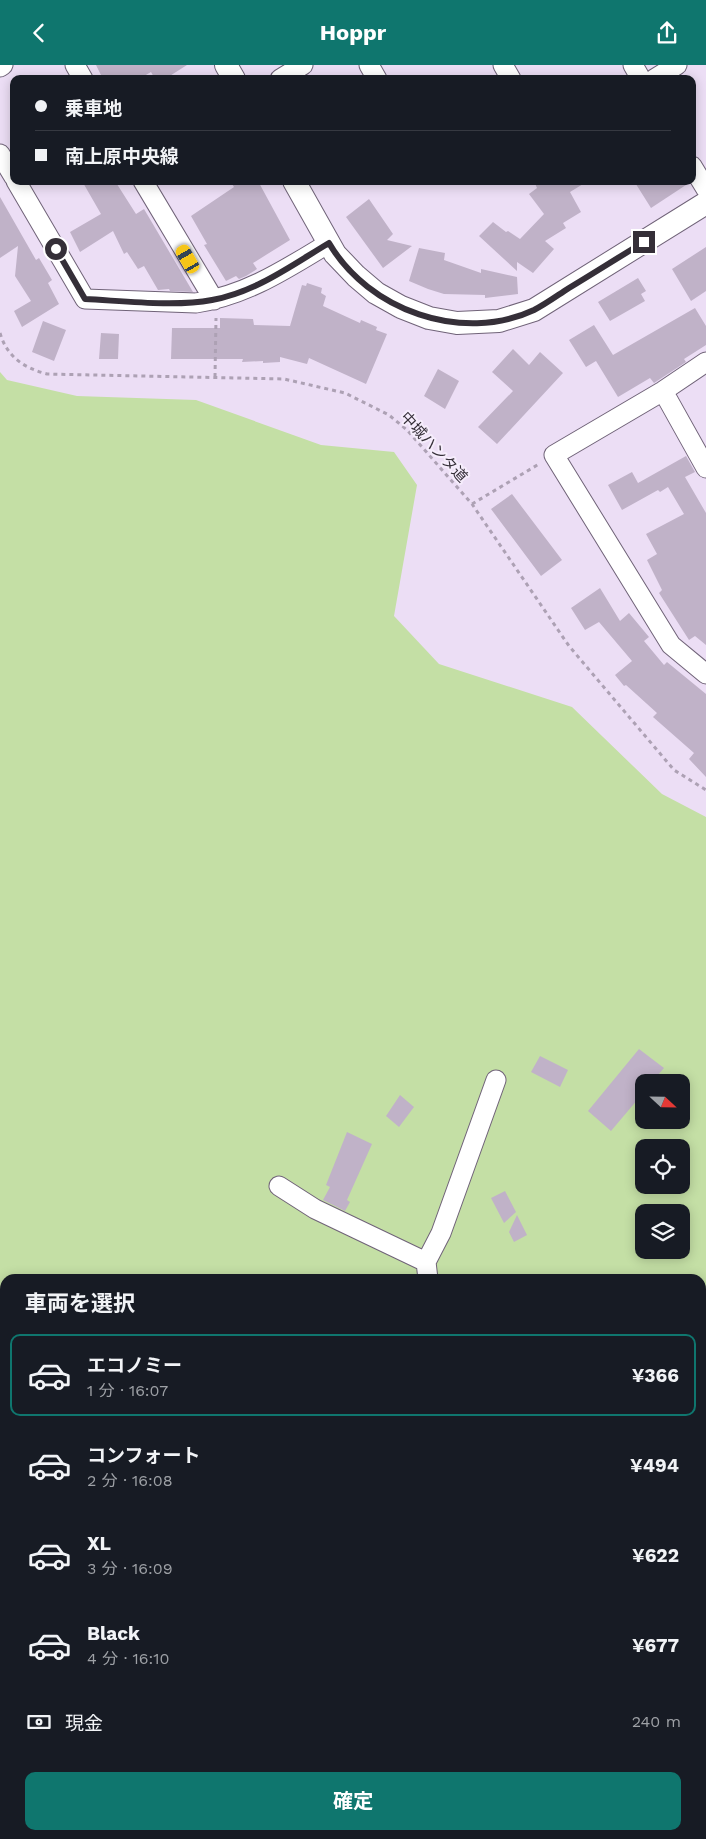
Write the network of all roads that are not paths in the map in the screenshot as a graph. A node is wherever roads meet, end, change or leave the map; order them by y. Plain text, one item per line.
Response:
1 (303, 65) edge
2 (677, 65) edge
3 (287, 75) edge
4 (661, 75) edge
5 (0, 154) edge
6 (10, 170) edge
7 (696, 173) edge
8 (18, 185) edge
9 (145, 185) edge
10 (296, 185) edge
11 (706, 189) edge
12 (706, 203) edge
13 (329, 243) junction
14 (214, 300) junction
15 (706, 362) edge
16 (663, 391) junction
17 (706, 468) edge
18 (706, 674) edge
19 (496, 1080) dead end
20 (279, 1186) dead end
21 (427, 1270) edge

1 - 3 street
2 - 4 street
5 - 6 street
7 - 11 street
8 - 14 street
9 - 14 street
10 - 13 street
12 - 13 street
13 - 14 street
15 - 16 street
16 - 17 street
16 - 18 street
19 - 21 street
20 - 21 street

